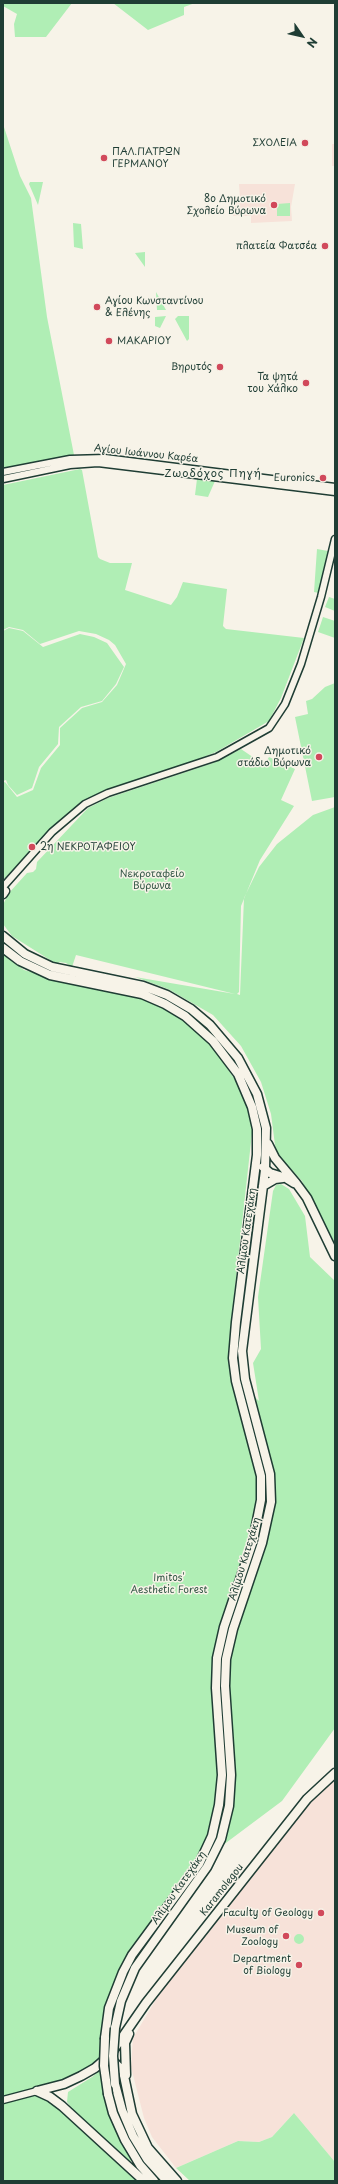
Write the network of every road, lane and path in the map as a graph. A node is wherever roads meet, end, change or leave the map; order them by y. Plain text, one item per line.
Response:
1 (3, 472) edge
2 (3, 479) edge
3 (335, 487) edge
4 (335, 492) edge
5 (335, 539) edge
6 (3, 891) edge
7 (3, 936) edge
8 (3, 948) edge
9 (267, 1139) junction
10 (257, 1155) junction
11 (265, 1170) junction
12 (283, 1178) junction
13 (263, 1186) junction
14 (300, 1188) junction
15 (335, 1256) edge
16 (335, 1773) edge
17 (132, 2025) junction
18 (103, 2062) junction
19 (126, 2082) junction
20 (64, 2084) junction
21 (37, 2091) junction
22 (3, 2100) edge
23 (62, 2106) junction
24 (144, 2181) edge
25 (154, 2181) edge
26 (167, 2181) edge
27 (177, 2181) edge

1 - 3 street, Αγίου Ιωάννου Καρέα
2 - 4 street, Αγίου Ιωάννου Καρέα
5 - 6 street
7 - 9 main road, Αλίμου Κατεχάκη
8 - 10 main road, Αλίμου Κατεχάκη
9 - 11 main road, Αλίμου Κατεχάκη
9 - 14 main road
10 - 11 main road
10 - 25 main road, Αλίμου Κατεχάκη, bridge
11 - 12 main road
11 - 13 main road, Αλίμου Κατεχάκη
12 - 13 main road
12 - 14 main road
13 - 26 main road, Αλίμου Κατεχάκη, bridge
14 - 15 main road
16 - 17 main road, Karamolegou
17 - 18 main road
17 - 19 main road
18 - 19 main road
18 - 20 main road
19 - 27 main road
20 - 21 main road
20 - 23 main road
21 - 22 street
21 - 23 main road
23 - 24 main road

